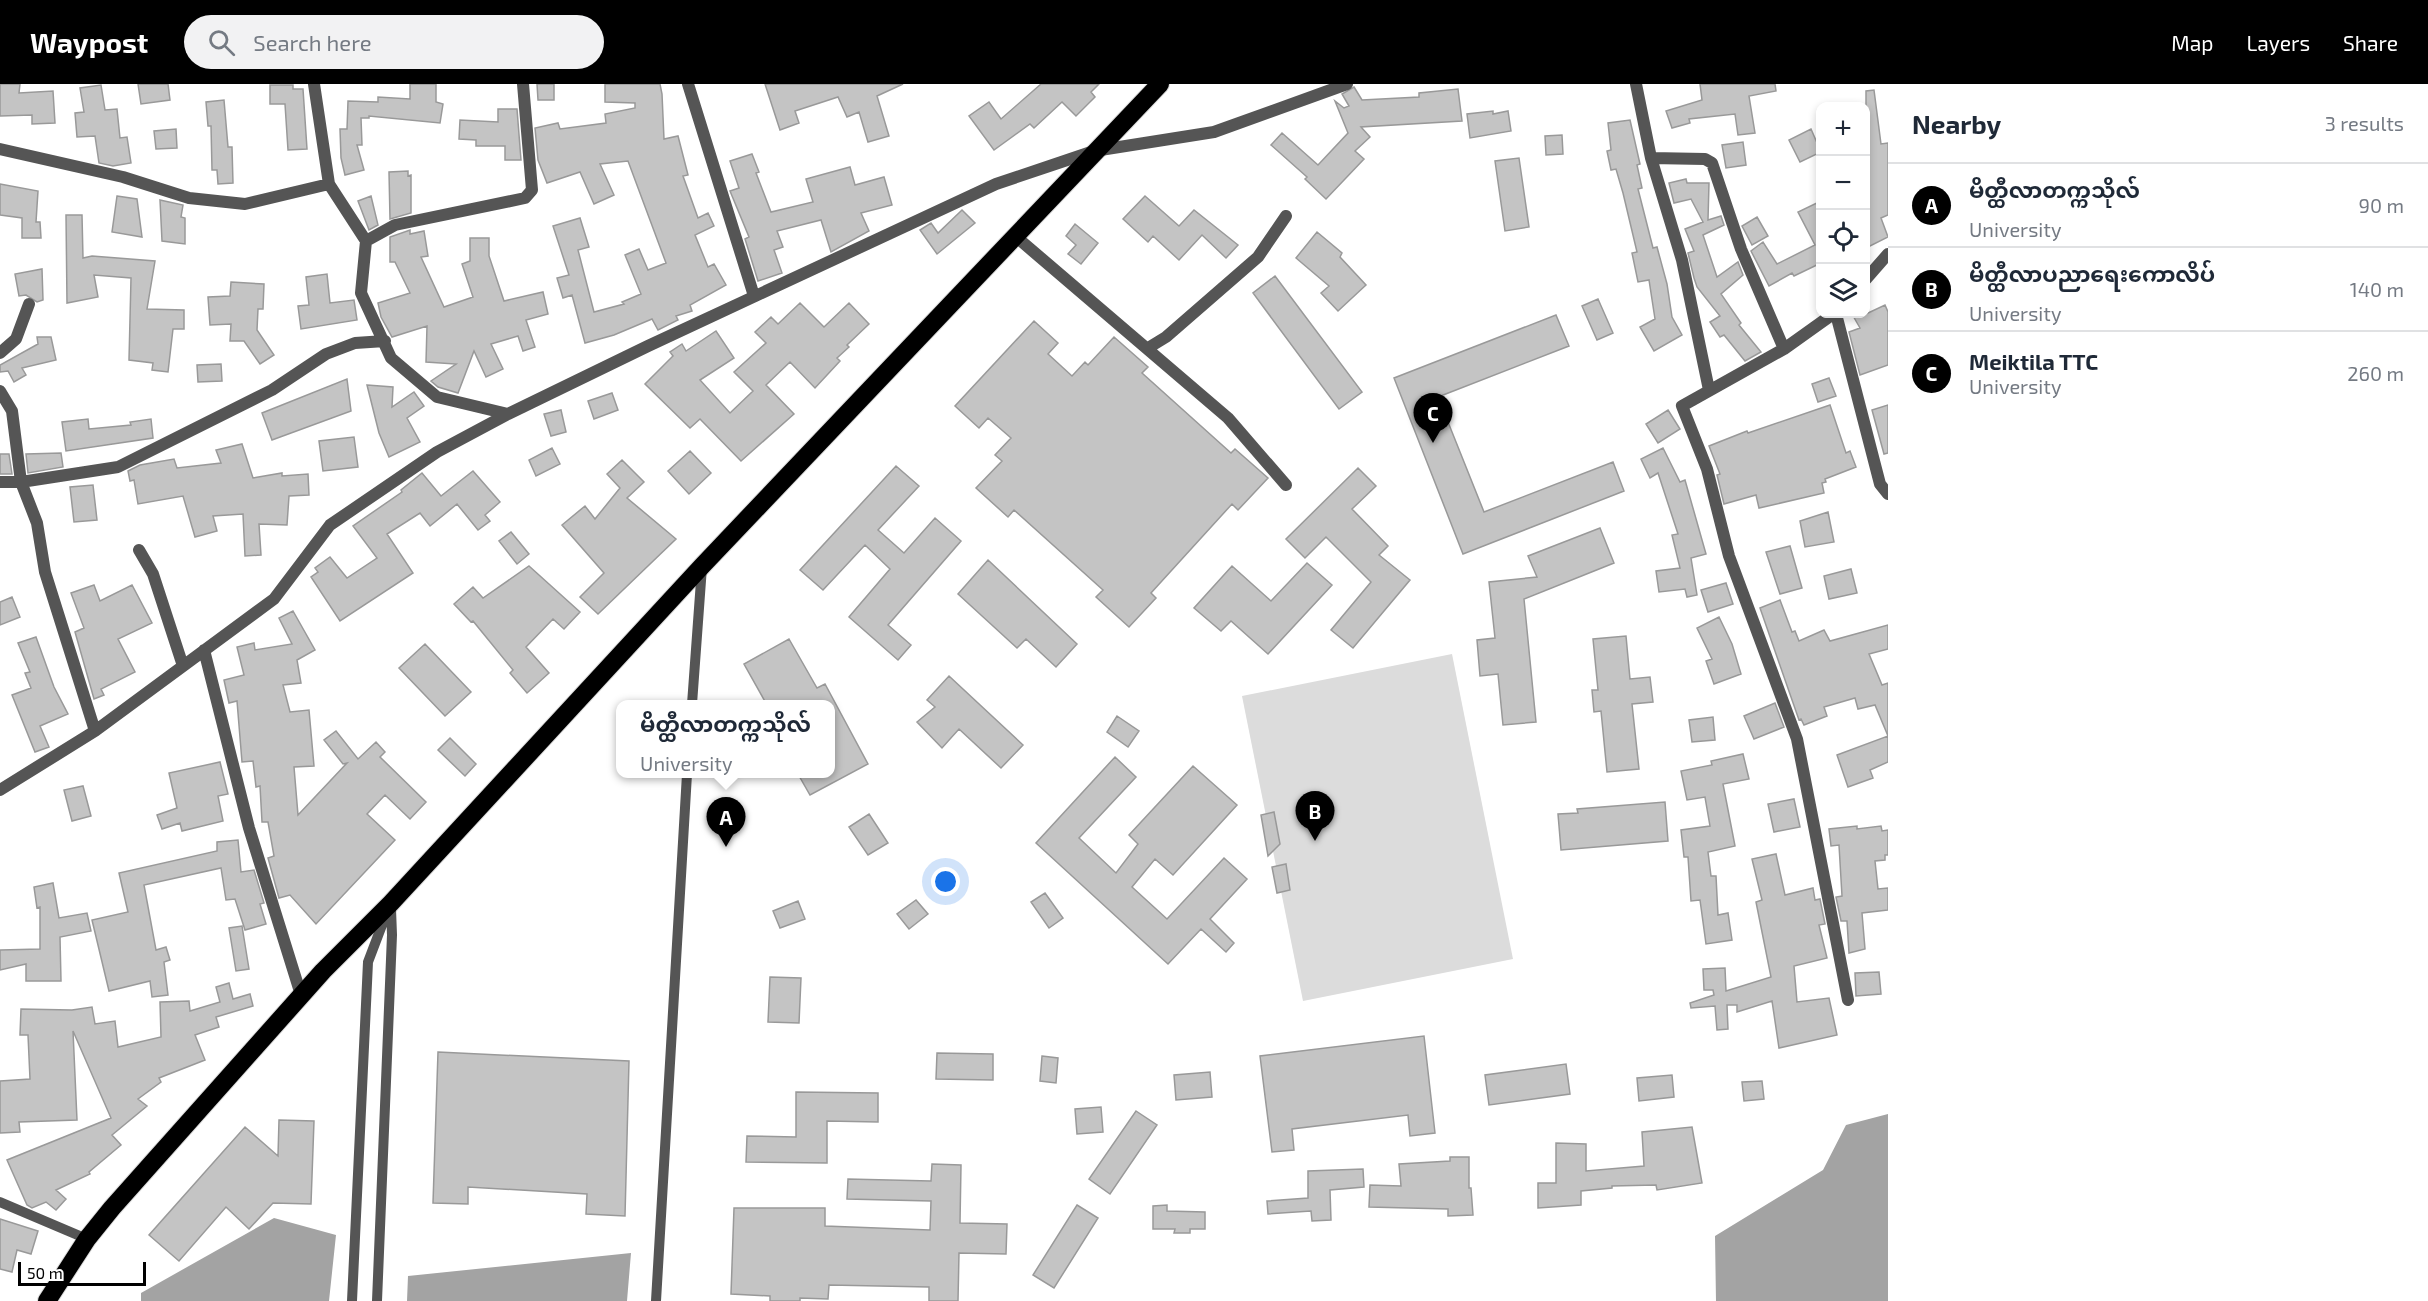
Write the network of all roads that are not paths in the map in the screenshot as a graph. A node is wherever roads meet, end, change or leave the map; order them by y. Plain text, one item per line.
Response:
1 (314, 84) edge
2 (523, 84) edge
3 (688, 84) edge
4 (1160, 84) edge
5 (1347, 84) edge
6 (1636, 84) edge
7 (0, 148) edge
8 (1094, 151) junction
9 (1651, 158) junction
10 (329, 184) junction
11 (1286, 216) dead end
12 (1014, 235) junction
13 (366, 241) junction
14 (1888, 254) edge
15 (1870, 274) edge
16 (754, 296) junction
17 (29, 304) dead end
18 (1828, 318) edge
19 (1835, 318) edge
20 (385, 341) junction
21 (1148, 348) junction
22 (1784, 349) junction
23 (0, 353) edge
24 (1709, 390) junction
25 (0, 391) edge
26 (508, 414) junction
27 (0, 482) edge
28 (21, 482) junction
29 (1286, 485) dead end
30 (1888, 494) edge
31 (139, 550) dead end
32 (702, 566) junction
33 (204, 650) junction
34 (183, 666) junction
35 (692, 700) edge
36 (95, 731) junction
37 (687, 778) edge
38 (0, 790) edge
39 (391, 903) junction
40 (301, 994) junction
41 (1848, 1000) dead end
42 (0, 1202) edge
43 (87, 1239) junction
44 (48, 1301) edge
45 (352, 1301) edge
46 (377, 1301) edge
47 (656, 1301) edge

1 - 10 street
2 - 13 street
3 - 16 street
4 - 8 highway
5 - 8 street
6 - 9 street
7 - 10 street
8 - 12 highway
8 - 16 street
9 - 22 street
9 - 24 street
10 - 13 street
11 - 21 street
12 - 21 street
12 - 32 highway
13 - 20 street
14 - 15 street
16 - 26 street
17 - 23 street
18 - 22 street
19 - 30 street
20 - 26 street
20 - 28 street
21 - 29 street
22 - 24 street
24 - 41 street
25 - 28 street
26 - 33 street
27 - 28 street
28 - 36 street
31 - 34 street
32 - 35 lane
32 - 39 highway
33 - 34 street
33 - 40 street
34 - 36 street
36 - 38 street
37 - 47 lane
39 - 40 highway
39 - 45 lane
39 - 46 lane
40 - 43 highway
42 - 43 lane
43 - 44 highway

